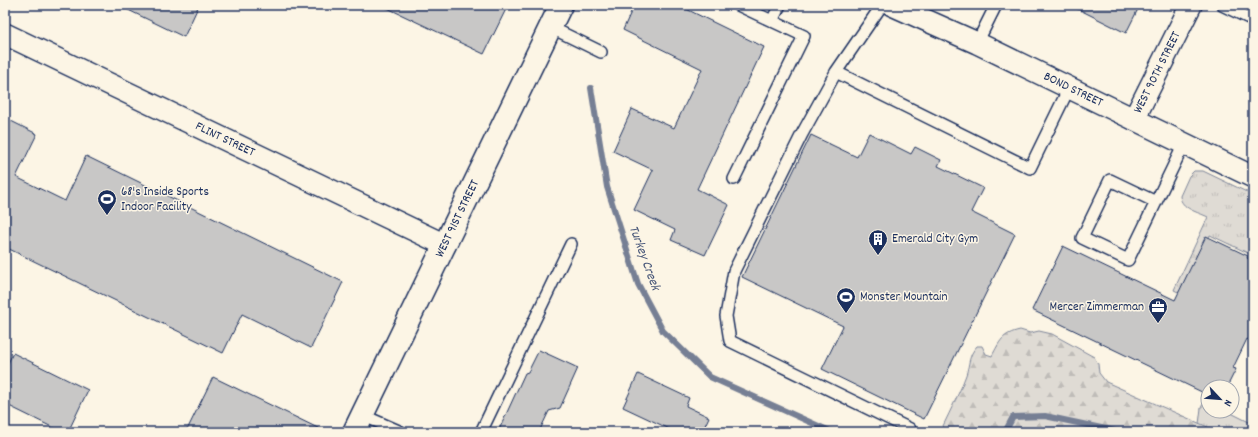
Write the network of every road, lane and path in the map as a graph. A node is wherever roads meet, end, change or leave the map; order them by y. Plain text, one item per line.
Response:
1 (561, 5) edge
2 (738, 5) edge
3 (780, 5) edge
4 (882, 5) edge
5 (892, 5) edge
6 (996, 5) edge
7 (1191, 5) edge
8 (1222, 5) edge
9 (1253, 20) edge
10 (772, 21) junction
11 (550, 27) junction
12 (5, 34) edge
13 (977, 43) junction
14 (601, 52) dead end
15 (836, 72) junction
16 (1069, 88) junction
17 (1134, 119) junction
18 (1184, 144) junction
19 (1253, 177) edge
20 (734, 179) dead end
21 (1156, 202) junction
22 (571, 244) dead end
23 (444, 245) junction
24 (358, 424) edge
25 (910, 429) dead end
26 (401, 432) edge
27 (481, 432) edge

1 - 11 street, WEST 91ST STREET
2 - 10 lane
3 - 10 lane
4 - 15 lane
5 - 13 street, BOND STREET
6 - 13 lane
7 - 17 street, WEST 90TH STREET
8 - 9 lane
10 - 20 lane
11 - 14 lane
11 - 23 street, WEST 91ST STREET
12 - 23 street, FLINT STREET
13 - 16 street, BOND STREET
15 - 16 lane
15 - 25 lane
16 - 17 street, BOND STREET
17 - 18 street, BOND STREET
18 - 19 street, BOND STREET
18 - 21 lane
21 - 21 lane
22 - 27 lane
23 - 24 street, WEST 91ST STREET
24 - 26 lane

